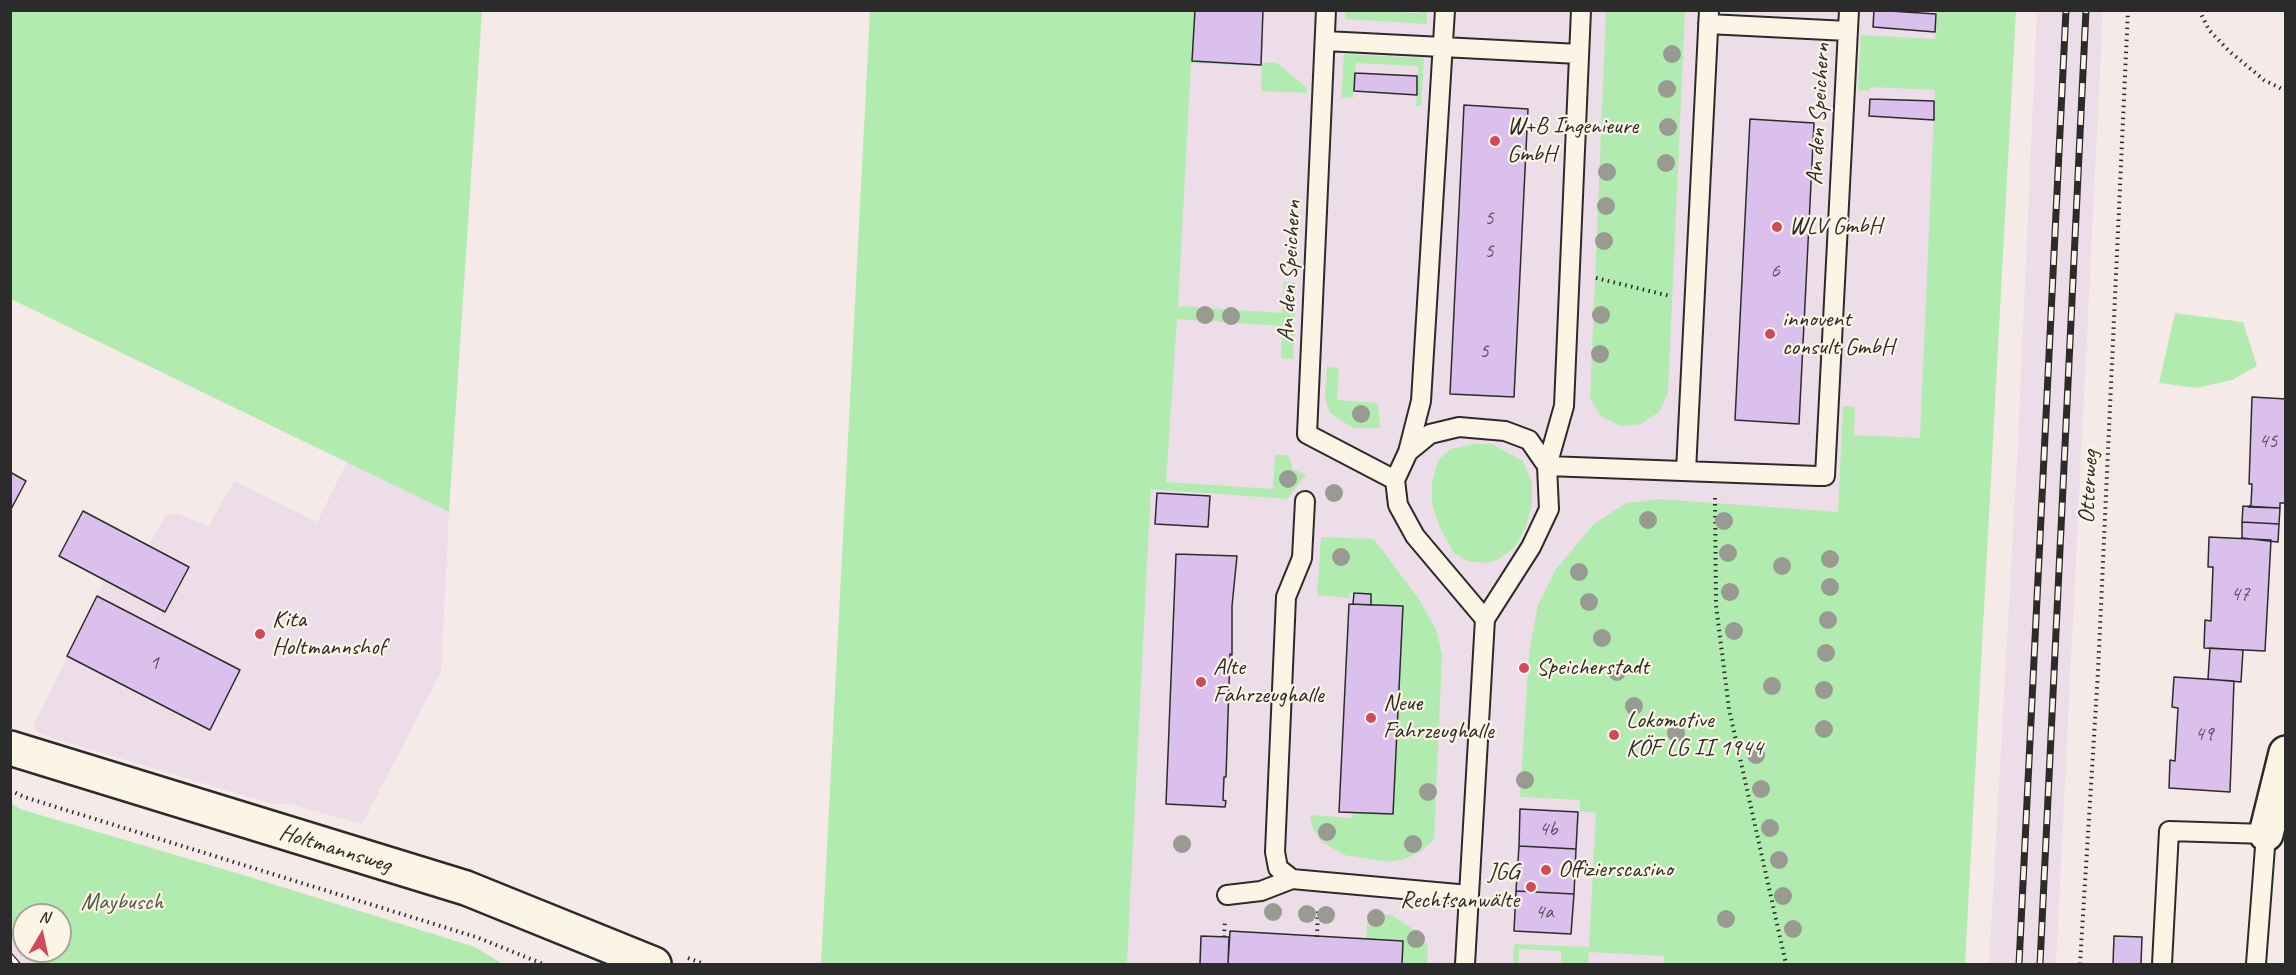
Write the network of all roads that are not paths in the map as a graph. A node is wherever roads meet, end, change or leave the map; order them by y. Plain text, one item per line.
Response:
1 (1326, 10) edge
2 (1445, 10) edge
3 (1581, 10) edge
4 (1849, 10) edge
5 (1708, 17) edge
6 (1848, 32) junction
7 (1325, 41) junction
8 (1443, 47) junction
9 (1579, 54) junction
10 (1408, 452) junction
11 (1547, 466) junction
12 (1686, 471) junction
13 (1395, 480) junction
14 (1305, 501) dead end
15 (1485, 619) junction
16 (10, 748) edge
17 (2286, 753) edge
18 (2266, 834) junction
19 (1292, 879) junction
20 (1469, 895) junction
21 (1227, 896) dead end
22 (654, 964) edge
23 (1465, 964) edge
24 (2162, 964) edge
25 (2256, 964) edge

1 - 7 lane, An den Speichern
2 - 8 lane
3 - 9 lane
4 - 6 lane, An den Speichern
5 - 6 lane
5 - 12 lane
6 - 12 lane, An den Speichern
7 - 8 lane
7 - 13 lane, An den Speichern
8 - 9 lane
8 - 10 lane
9 - 11 lane
10 - 11 lane
10 - 13 lane
11 - 12 lane, An den Speichern
11 - 15 lane
13 - 15 lane
14 - 19 lane
15 - 20 lane
16 - 22 street, Holtmannsweg
17 - 18 street
18 - 24 lane
18 - 25 lane
19 - 20 lane
19 - 21 lane
20 - 23 lane

